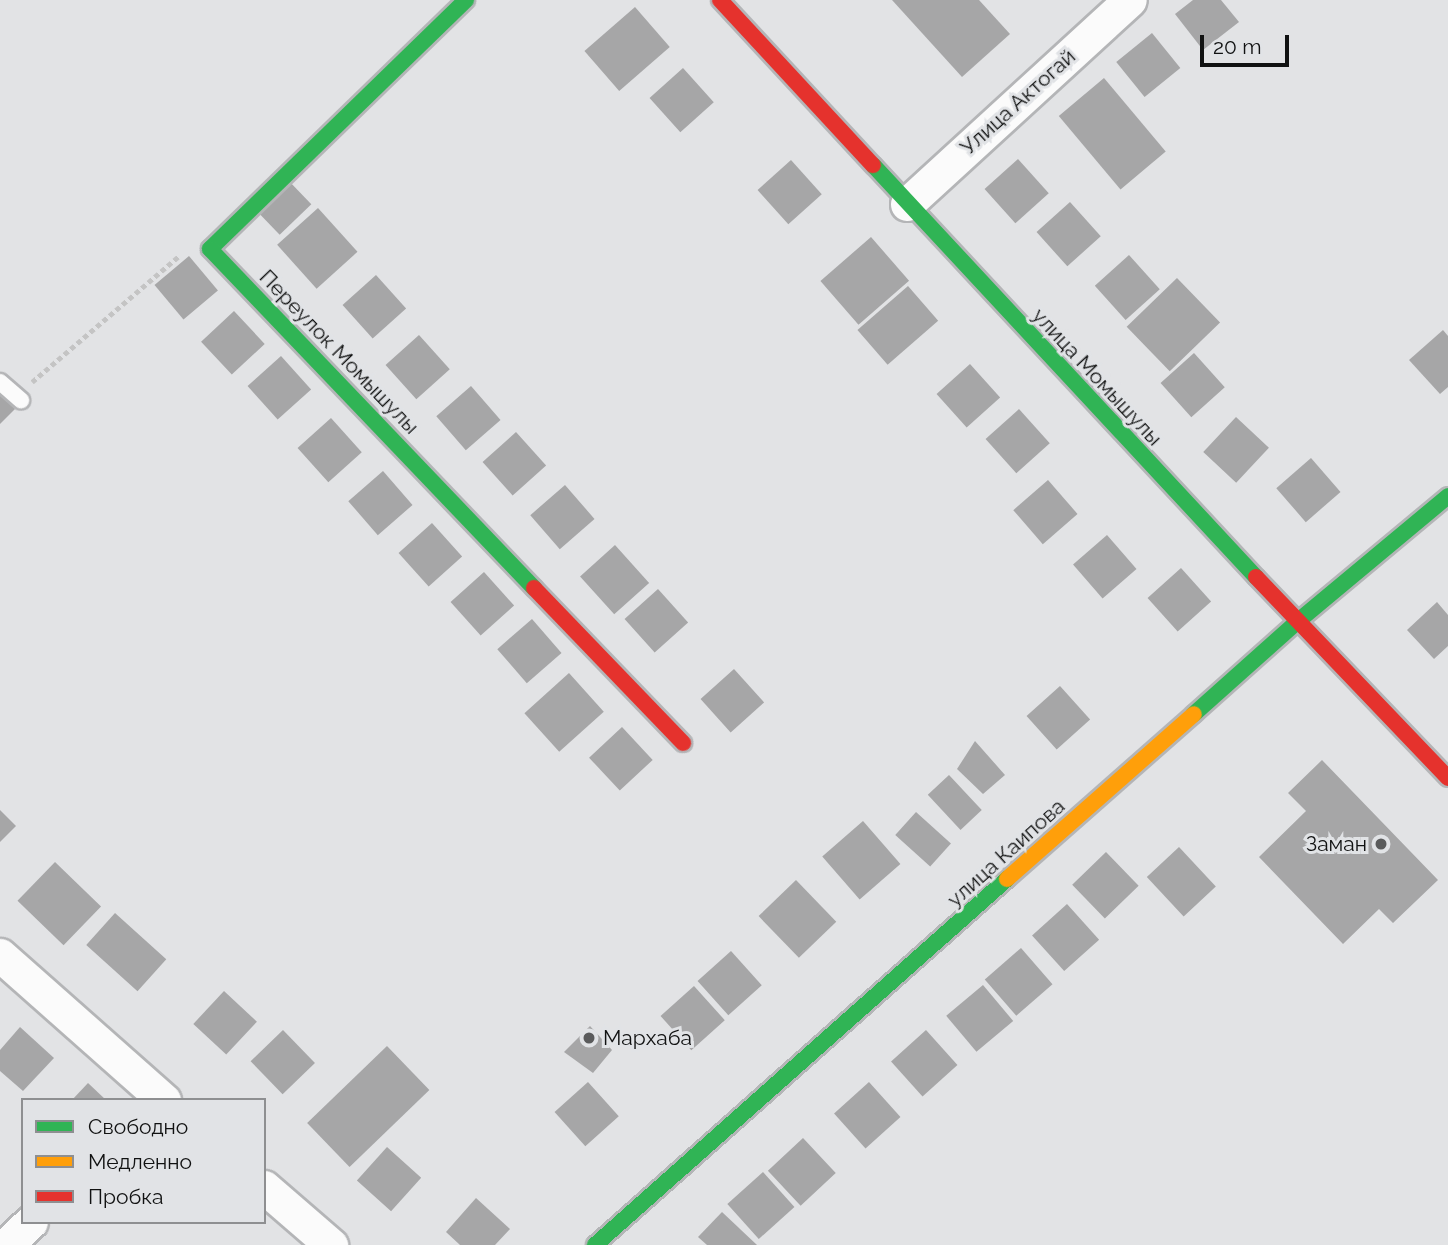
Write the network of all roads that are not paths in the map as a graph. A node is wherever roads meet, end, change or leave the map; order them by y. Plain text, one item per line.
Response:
1 (466, 0) edge
2 (720, 0) edge
3 (1130, 0) edge
4 (907, 204) junction
5 (0, 382) edge
6 (21, 400) road end
7 (1448, 496) edge
8 (1297, 622) junction
9 (683, 743) dead end
10 (1448, 778) edge
11 (0, 955) edge
12 (162, 1098) edge
13 (266, 1189) edge
14 (29, 1224) edge
15 (6, 1245) edge
16 (331, 1245) edge
17 (595, 1245) edge

1 - 9 street, Переулок Момышулы
2 - 4 street, улица Момышулы
3 - 4 street, Улица Актогай
4 - 8 street, улица Момышулы
5 - 6 lane
7 - 8 street, улица Каипова
8 - 10 street, улица Момышулы
8 - 17 street, улица Каипова
11 - 12 street
13 - 16 street
14 - 15 street

